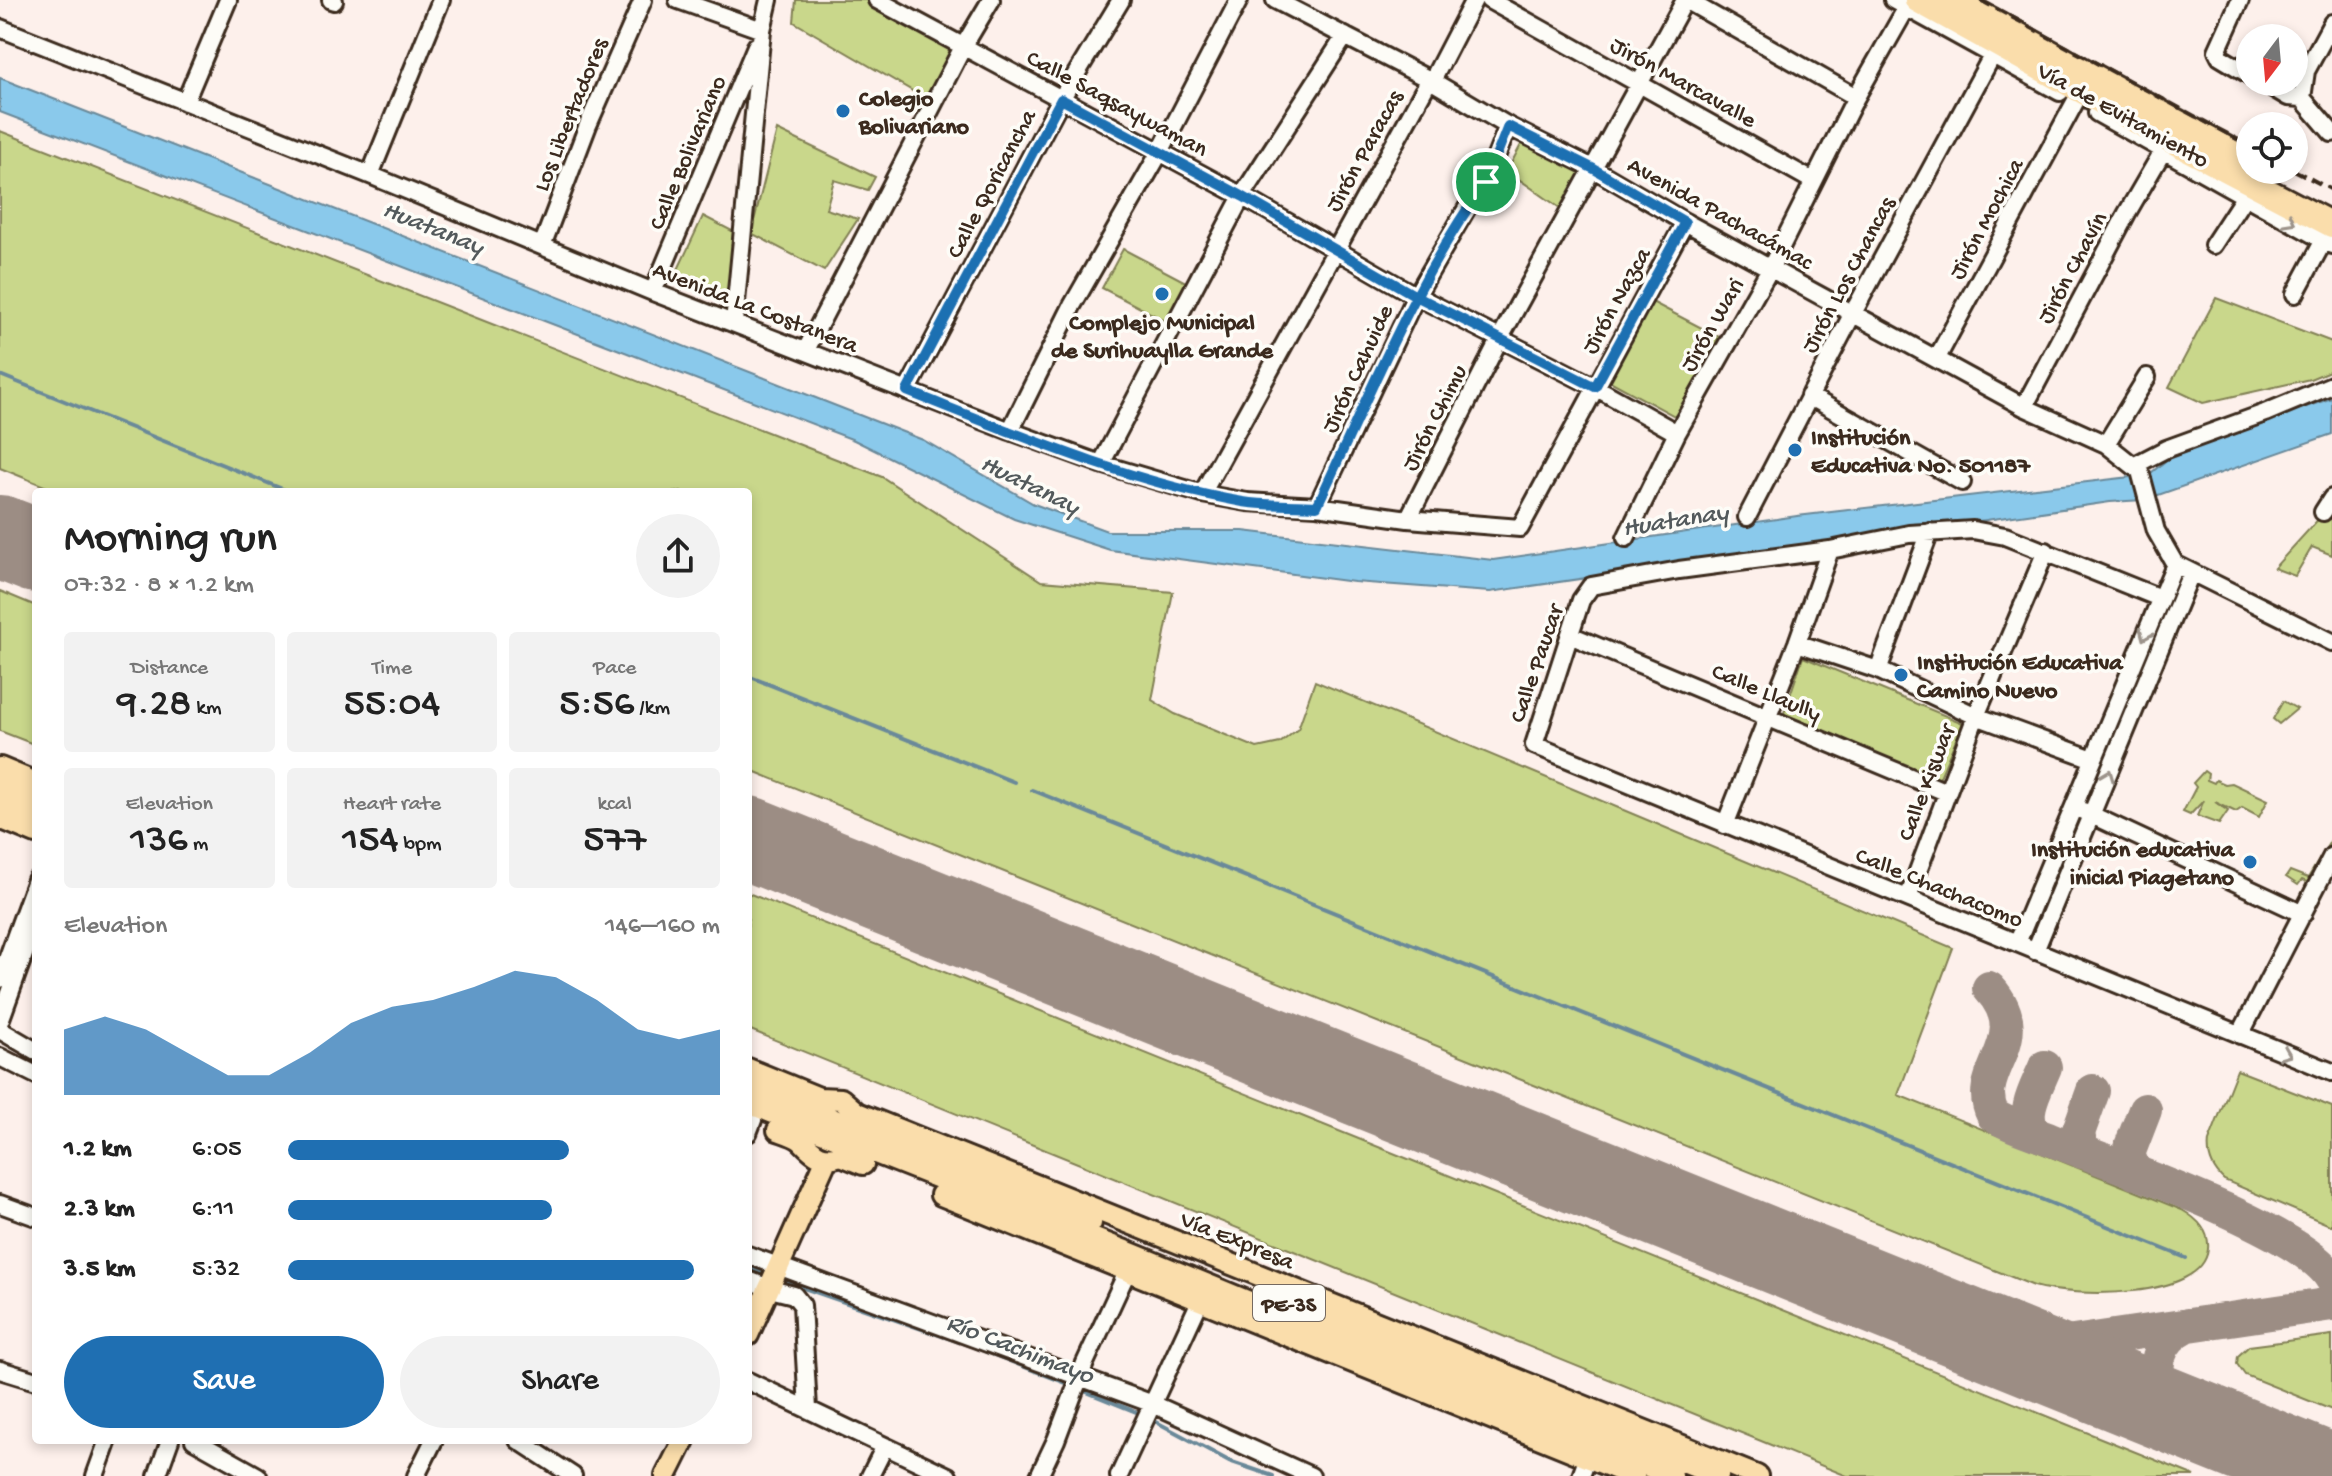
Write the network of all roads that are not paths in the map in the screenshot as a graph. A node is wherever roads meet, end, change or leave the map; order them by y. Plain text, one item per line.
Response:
1 (228, 0) edge
2 (441, 0) edge
3 (643, 0) edge
4 (678, 0) edge
5 (769, 0) edge
6 (877, 0) edge
7 (991, 0) edge
8 (1121, 0) edge
9 (1239, 0) edge
10 (1275, 0) edge
11 (1474, 0) edge
12 (1489, 0) edge
13 (1686, 0) edge
14 (1954, 0) edge
15 (2240, 0) edge
16 (1906, 2) edge
17 (2332, 23) edge
18 (0, 28) edge
19 (762, 30) junction
20 (1345, 36) junction
21 (963, 47) junction
22 (1992, 56) junction
23 (2236, 67) edge
24 (1432, 81) junction
25 (1638, 83) junction
26 (2078, 96) junction
27 (2286, 96) edge
28 (1856, 97) junction
29 (2302, 98) junction
30 (1061, 99) junction
31 (185, 102) junction
32 (1508, 126) junction
33 (2332, 133) edge
34 (2163, 151) junction
35 (1160, 152) junction
36 (2236, 154) edge
37 (1594, 169) junction
38 (370, 175) junction
39 (1813, 181) junction
40 (2290, 184) edge
41 (1242, 196) junction
42 (2245, 196) junction
43 (2332, 207) edge
44 (1685, 222) junction
45 (2329, 237) edge
46 (2213, 245) dead end
47 (542, 246) junction
48 (1335, 249) junction
49 (1771, 267) junction
50 (653, 292) junction
51 (2295, 294) dead end
52 (1416, 296) junction
53 (1853, 313) junction
54 (734, 323) junction
55 (1500, 338) junction
56 (806, 350) junction
57 (1937, 358) junction
58 (2147, 377) dead end
59 (2332, 385) edge
60 (1595, 387) junction
61 (907, 391) junction
62 (1809, 396) junction
63 (2024, 407) junction
64 (1010, 431) junction
65 (1677, 433) junction
66 (2106, 444) junction
67 (1101, 464) junction
68 (2137, 468) junction
69 (1962, 482) dead end
70 (1202, 494) junction
71 (1317, 506) junction
72 (1747, 517) dead end
73 (1408, 519) junction
74 (1520, 528) joint
75 (1930, 532) junction
76 (1626, 538) dead end
77 (1830, 550) junction
78 (2046, 551) junction
79 (2175, 564) junction
80 (2191, 573) junction
81 (2160, 598) junction
82 (1570, 635) junction
83 (2332, 642) edge
84 (1797, 643) junction
85 (1878, 670) junction
86 (1976, 716) junction
87 (1768, 718) junction
88 (1533, 742) joint
89 (2093, 759) junction
90 (0, 768) edge
91 (32, 781) edge
92 (0, 784) edge
93 (1946, 792) junction
94 (0, 803) edge
95 (2074, 807) junction
96 (32, 813) edge
97 (32, 815) edge
98 (2092, 815) junction
99 (32, 817) edge
100 (0, 818) edge
101 (1725, 825) junction
102 (2332, 856) edge
103 (32, 891) edge
104 (1908, 898) junction
105 (2303, 914) junction
106 (32, 932) edge
107 (2017, 943) junction
108 (2035, 951) junction
109 (0, 979) edge
110 (0, 1021) edge
111 (0, 1030) edge
112 (2240, 1035) junction
113 (32, 1049) edge
114 (0, 1057) edge
115 (2331, 1069) edge
116 (752, 1072) edge
117 (32, 1073) edge
118 (752, 1087) edge
119 (752, 1119) edge
120 (828, 1133) junction
121 (0, 1204) edge
122 (32, 1216) edge
123 (752, 1259) edge
124 (1128, 1270) junction
125 (768, 1276) edge
126 (1201, 1299) junction
127 (752, 1304) edge
128 (1276, 1305) junction
129 (1332, 1305) junction
130 (752, 1323) edge
131 (1315, 1345) junction
132 (1448, 1352) junction
133 (0, 1370) edge
134 (32, 1380) edge
135 (752, 1383) edge
136 (1077, 1384) junction
137 (1482, 1389) junction
138 (1428, 1391) junction
139 (808, 1409) junction
140 (1148, 1415) junction
141 (107, 1444) edge
142 (169, 1444) edge
143 (201, 1444) edge
144 (432, 1444) edge
145 (524, 1444) edge
146 (682, 1444) edge
147 (695, 1444) edge
148 (885, 1446) junction
149 (1585, 1466) edge
150 (943, 1475) edge
151 (95, 1476) edge
152 (157, 1476) edge
153 (258, 1476) edge
154 (416, 1476) edge
155 (573, 1476) edge
156 (666, 1476) edge
157 (680, 1476) edge
158 (870, 1476) edge
159 (1039, 1476) edge
160 (1119, 1476) edge
161 (1311, 1476) edge
162 (1634, 1476) edge
163 (1672, 1476) edge
164 (1718, 1476) edge
165 (1757, 1476) edge

1 - 31 street
2 - 38 street
3 - 47 street, Los Libertadores
4 - 19 street
5 - 19 street
6 - 21 street, Calle Saqsaywaman
7 - 21 street
8 - 30 street, Calle Qoricancha
9 - 35 street
10 - 20 street, Avenida Pachacámac
11 - 24 street, Jirón Paracas
12 - 25 street, Jirón Marcavalle
13 - 25 street, Jirón Chimu
13 - 28 street
14 - 36 highway, Vía de Evitamiento
15 - 23 street
16 - 22 street
16 - 26 highway, Vía de Evitamiento
16 - 28 street, Jirón Wari
17 - 29 street
18 - 31 street, Avenida La Costanera
19 - 50 street, Calle Bolivariano
19 - 54 street
20 - 24 street, Avenida Pachacámac
20 - 41 street
21 - 30 street, Calle Saqsaywaman
21 - 56 street
22 - 26 street
22 - 53 street, Jirón Los Chancas
24 - 32 street, Avenida Pachacámac
24 - 48 street, Jirón Paracas
25 - 37 street, Jirón Chimu
25 - 39 street, Jirón Marcavalle
26 - 34 street
26 - 45 highway, Vía de Evitamiento
26 - 57 street, Jirón Mochica
27 - 29 street
28 - 39 street, Jirón Wari
29 - 33 street
30 - 35 street, Calle Saqsaywaman
30 - 61 street, Calle Qoricancha
31 - 38 street, Avenida La Costanera
32 - 37 street, Avenida Pachacámac
32 - 52 street, Jirón Cahuide
34 - 42 street
34 - 63 street, Jirón Chavín
35 - 41 street, Calle Saqsaywaman
35 - 64 street
37 - 44 street, Avenida Pachacámac
37 - 55 street, Jirón Chimu
38 - 47 street, Avenida La Costanera
39 - 49 street, Jirón Wari
40 - 43 highway
41 - 48 street, Calle Saqsaywaman
41 - 67 street
42 -> 45 street
42 - 46 street
44 - 49 street, Avenida Pachacámac
44 - 60 street, Jirón Nazca
45 - 51 street
47 - 50 street, Avenida La Costanera
48 - 52 street, Calle Saqsaywaman
48 - 70 street, Jirón Paracas
49 - 53 street, Avenida Pachacámac
49 - 65 street, Jirón Wari
50 - 54 street, Avenida La Costanera
52 - 55 street, Calle Saqsaywaman
52 - 71 street, Jirón Cahuide
53 - 57 street, Avenida Pachacámac
53 - 62 street, Jirón Los Chancas
54 - 56 street, Avenida La Costanera
55 - 60 street, Calle Saqsaywaman
55 - 73 street, Jirón Chimu
56 - 61 street, Avenida La Costanera
57 - 63 street, Avenida Pachacámac
58 - 66 street
59 - 68 street
60 - 65 street, Calle Saqsaywaman
60 - 74 street, Jirón Nazca
61 - 64 street, Avenida La Costanera
62 - 69 street
62 - 72 street, Jirón Los Chancas
63 - 66 street, Avenida Pachacámac
64 - 67 street, Avenida La Costanera
65 - 76 street, Jirón Wari
66 - 68 street, Avenida Pachacámac
67 - 70 street, Avenida La Costanera
68 - 79 street
70 - 71 street, Avenida La Costanera
71 - 73 street, Avenida La Costanera
73 - 74 street, Avenida La Costanera
75 - 77 street
75 - 78 street
75 - 85 street
77 - 82 street, Calle Paucar
77 - 84 street
78 - 81 street
78 - 86 street, Calle Kiswar
79 - 80 street
79 - 81 street
80 - 83 street
98 -> 80 street
81 -> 89 street
82 - 87 street, Calle Llaully
82 - 88 street, Calle Paucar
84 - 85 street
84 - 87 street
85 - 86 street
86 - 89 street
86 - 93 street, Calle Kiswar
87 - 93 street, Calle Llaully
87 - 101 street
88 - 101 street, Calle Chachacomo
89 - 95 street
90 - 91 main road
92 - 96 main road
93 - 104 street, Calle Kiswar
94 - 97 main road
95 - 98 street
95 - 107 street
98 - 105 street
98 - 108 street
99 - 100 main road
101 - 104 street, Calle Chachacomo
102 - 105 street
103 - 109 street
104 - 107 street, Calle Chachacomo
105 - 112 street
106 - 110 street
107 - 108 street, Calle Chachacomo
108 - 112 street, Calle Chachacomo
111 - 113 street
112 -> 115 street, Calle Chachacomo
114 - 117 street
116 - 120 main road, Vía Expresa / PE-3S
118 - 120 main road, Vía Expresa / PE-3S
119 - 120 main road, Vía Expresa / PE-3S
120 - 124 main road, Vía Expresa / PE-3S
120 - 125 main road
120 - 128 main road, Vía Expresa / PE-3S
120 - 129 main road, Vía Expresa / PE-3S
121 - 122 street
123 - 125 street
124 - 126 main road, Vía Expresa / PE-3S
124 - 136 street
125 - 127 main road
125 - 130 main road
125 - 136 street
125 - 139 street
126 - 131 main road, Vía Expresa / PE-3S
126 - 140 street
128 - 129 main road
128 - 131 main road
128 - 137 main road, Vía Expresa / PE-3S
129 - 132 main road, Vía Expresa / PE-3S
131 - 138 main road, Vía Expresa / PE-3S
132 - 137 main road
132 - 165 main road, Vía Expresa / PE-3S
133 - 134 street
135 - 139 street
136 - 140 street
136 - 159 street
137 - 138 main road
137 - 163 main road, Vía Expresa / PE-3S
137 - 164 main road, Vía Expresa / PE-3S
138 - 149 main road, Vía Expresa / PE-3S
139 - 148 street
140 - 160 street
140 - 161 street
141 - 151 street
142 - 152 street
143 - 153 street
144 - 154 street
145 - 155 street
146 - 156 main road
147 - 157 main road
148 - 150 street
148 - 158 street
149 - 162 main road, Vía Expresa / PE-3S

